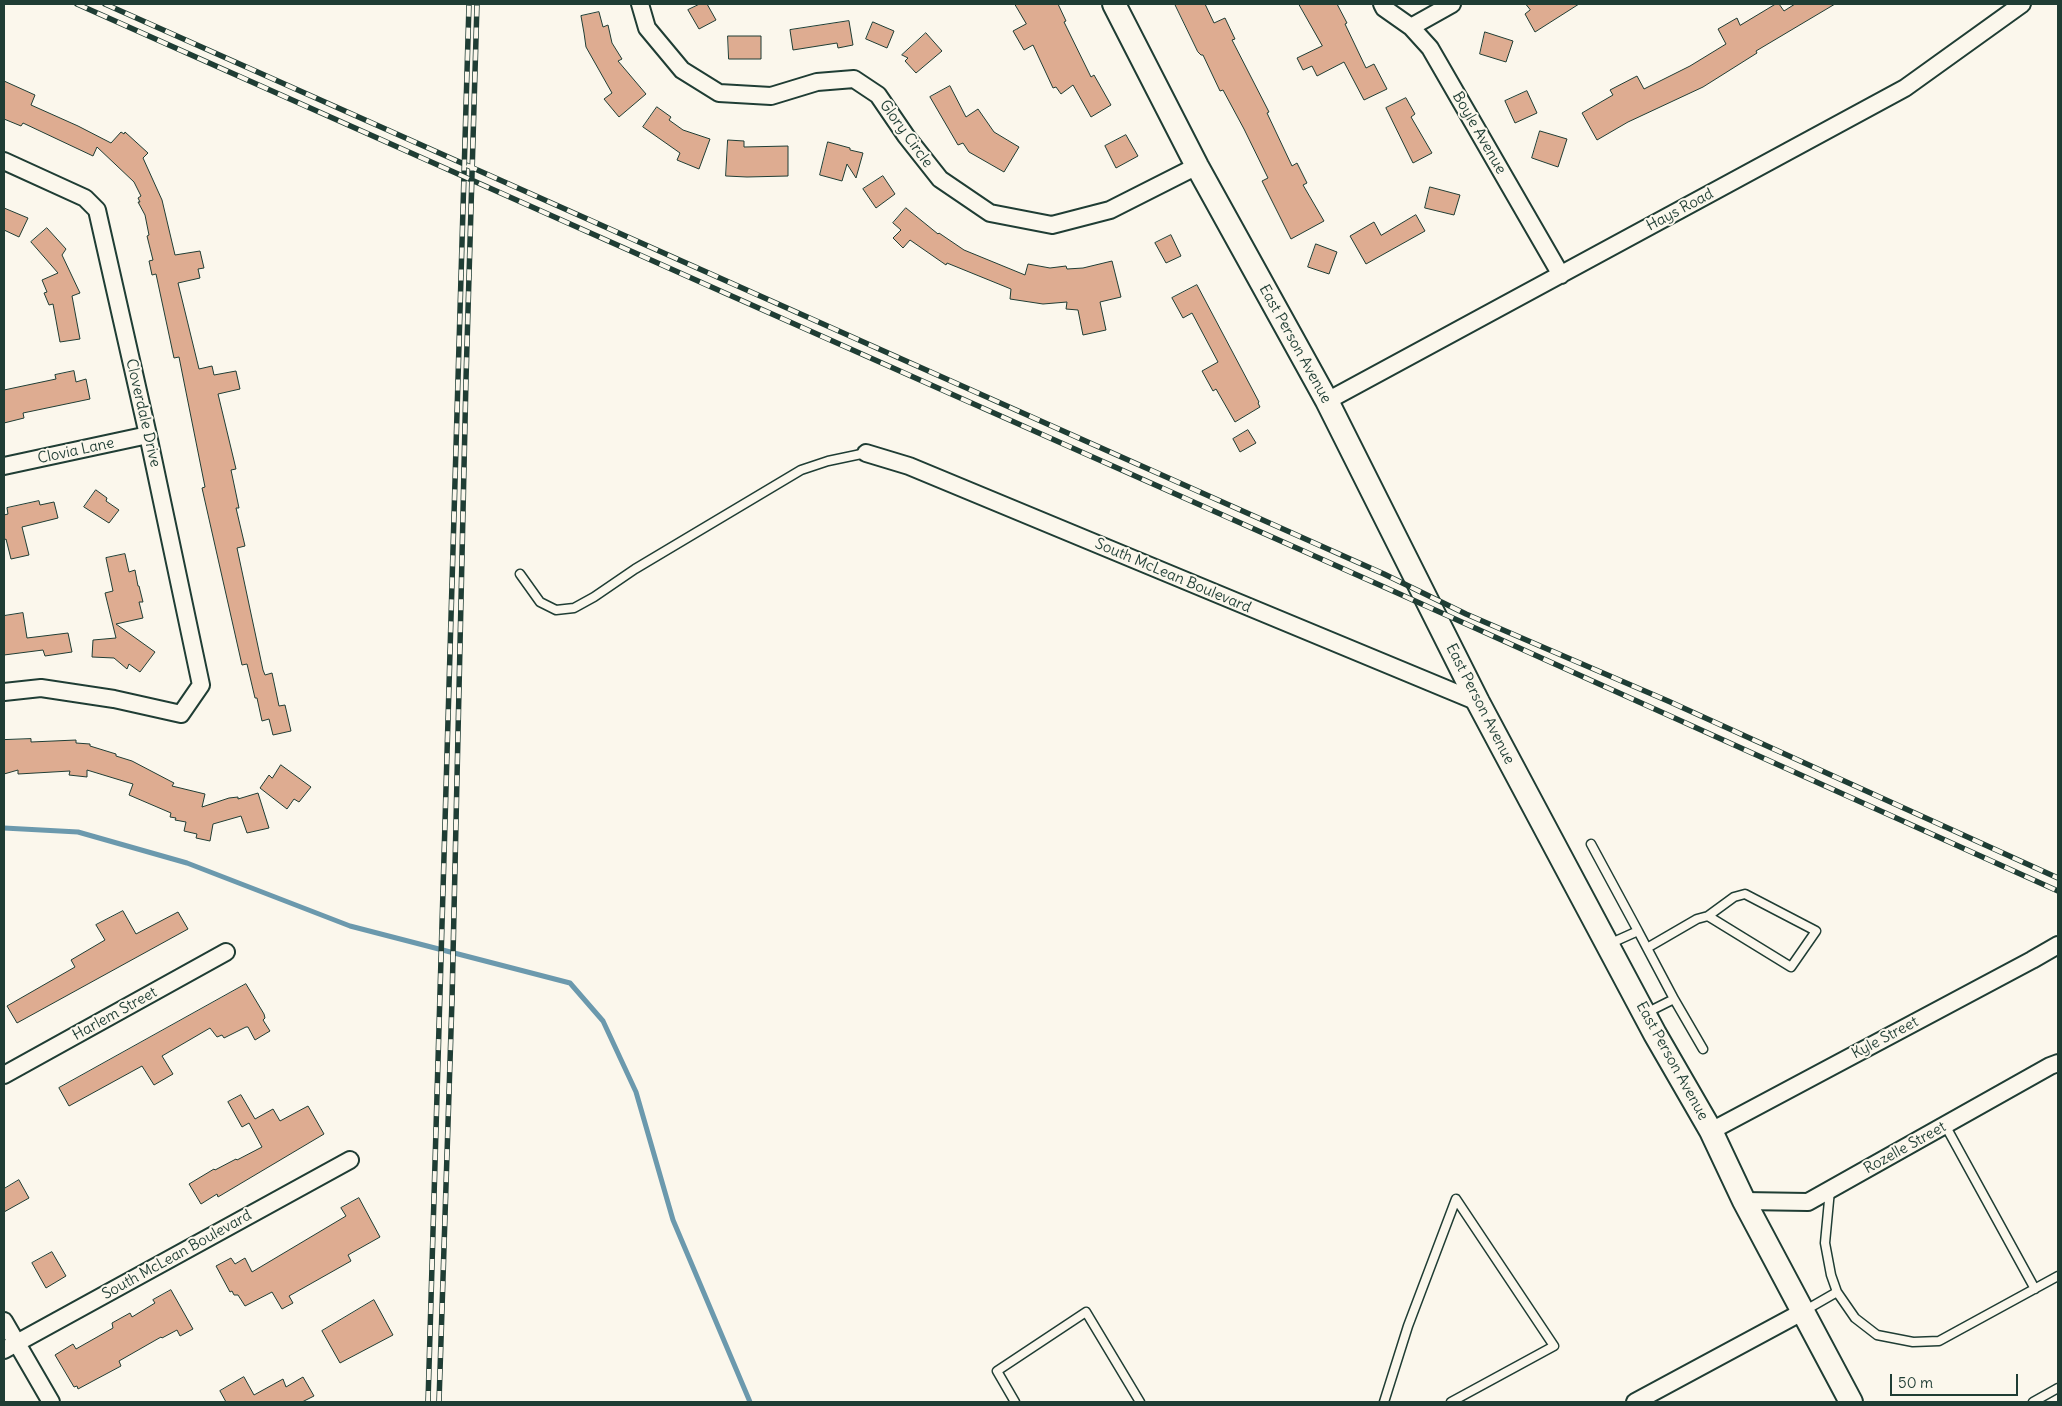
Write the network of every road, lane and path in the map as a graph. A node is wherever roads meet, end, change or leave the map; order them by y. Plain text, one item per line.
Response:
1 (640, 4) edge
2 (1114, 4) edge
3 (1382, 4) edge
4 (1452, 4) edge
5 (2022, 4) edge
6 (1411, 27) junction
7 (4, 161) edge
8 (1197, 166) junction
9 (1561, 275) junction
10 (1327, 401) junction
11 (148, 435) junction
12 (866, 453) joint
13 (4, 466) edge
14 (520, 574) dead end
15 (4, 692) edge
16 (1478, 702) junction
17 (1591, 844) dead end
18 (1708, 916) junction
19 (1638, 931) junction
20 (1608, 945) junction
21 (2058, 945) edge
22 (1647, 948) junction
23 (226, 952) dead end
24 (1674, 999) junction
25 (1644, 1014) junction
26 (1702, 1050) dead end
27 (2058, 1063) edge
28 (4, 1075) edge
29 (1945, 1125) junction
30 (1711, 1131) junction
31 (350, 1160) dead end
32 (1830, 1190) junction
33 (1744, 1201) junction
34 (2058, 1276) edge
35 (2036, 1289) junction
36 (1837, 1292) junction
37 (1804, 1311) junction
38 (4, 1321) edge
39 (10, 1347) edge
40 (2058, 1388) edge
41 (51, 1402) edge
42 (1016, 1402) edge
43 (1140, 1402) edge
44 (1384, 1402) edge
45 (1451, 1402) edge
46 (1635, 1402) edge
47 (1851, 1402) edge
48 (2033, 1402) edge

1 - 8 street, Glory Circle
2 - 8 main road, East Person Avenue
3 - 6 street, Boyle Avenue
4 - 6 street
5 - 9 street, Hays Road
6 - 9 street, Boyle Avenue
7 - 11 street, Cloverdale Drive
8 - 10 main road, East Person Avenue
9 - 10 street, Hays Road
10 - 16 main road, East Person Avenue
11 - 13 street, Clovia Lane
11 - 15 street, Cloverdale Drive
12 - 14 lane
12 - 16 street, South McLean Boulevard
16 - 20 main road, East Person Avenue
17 - 19 lane
18 - 18 lane
18 - 22 lane
19 - 20 lane
19 - 22 lane
20 - 25 main road, East Person Avenue
21 - 30 street, Kyle Street
22 - 24 lane
23 - 28 street, Harlem Street
24 - 25 lane
24 - 26 lane
25 - 30 main road, East Person Avenue
27 - 29 street, Rozelle Street
29 - 32 street, Rozelle Street
29 - 35 lane
30 - 33 main road, East Person Avenue
31 - 39 street, South McLean Boulevard
32 - 33 street, Rozelle Street
32 - 36 lane
33 - 37 main road, East Person Avenue
34 - 35 lane
35 - 36 lane
36 - 37 lane
37 - 46 street
37 - 47 main road, East Person Avenue
38 - 39 street
39 - 41 street
40 - 48 lane
42 - 43 lane
44 - 45 lane

